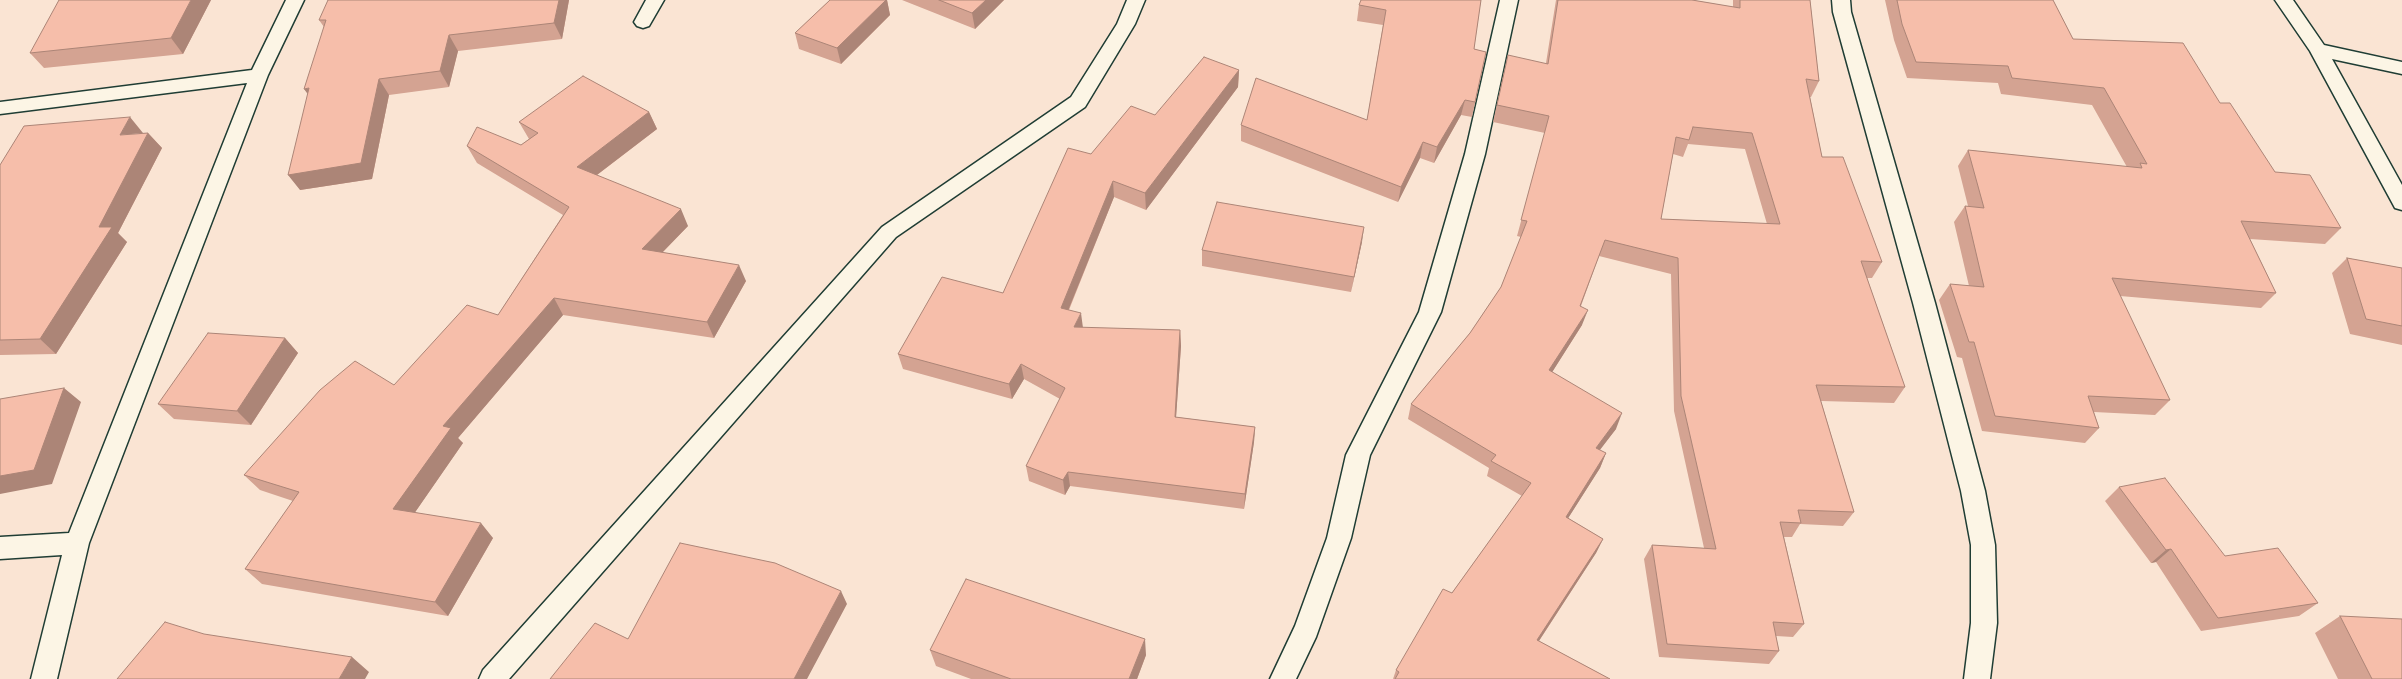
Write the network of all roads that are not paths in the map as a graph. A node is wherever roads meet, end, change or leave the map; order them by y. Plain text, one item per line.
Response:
1 (295, 0) edge
2 (655, 0) edge
3 (1136, 0) edge
4 (1509, 0) edge
5 (1841, 0) edge
6 (2284, 0) edge
7 (643, 22) dead end
8 (2318, 50) junction
9 (2402, 68) edge
10 (259, 75) junction
11 (0, 108) edge
12 (2402, 203) edge
13 (77, 543) junction
14 (0, 548) edge
15 (44, 679) edge
16 (492, 679) edge
17 (1283, 679) edge
18 (1977, 679) edge

1 - 10 street
2 - 7 street
3 - 16 street
4 - 17 street
5 - 18 street
6 - 8 street
8 - 9 street
8 - 12 street
10 - 11 street
10 - 13 street
13 - 14 street
13 - 15 street

